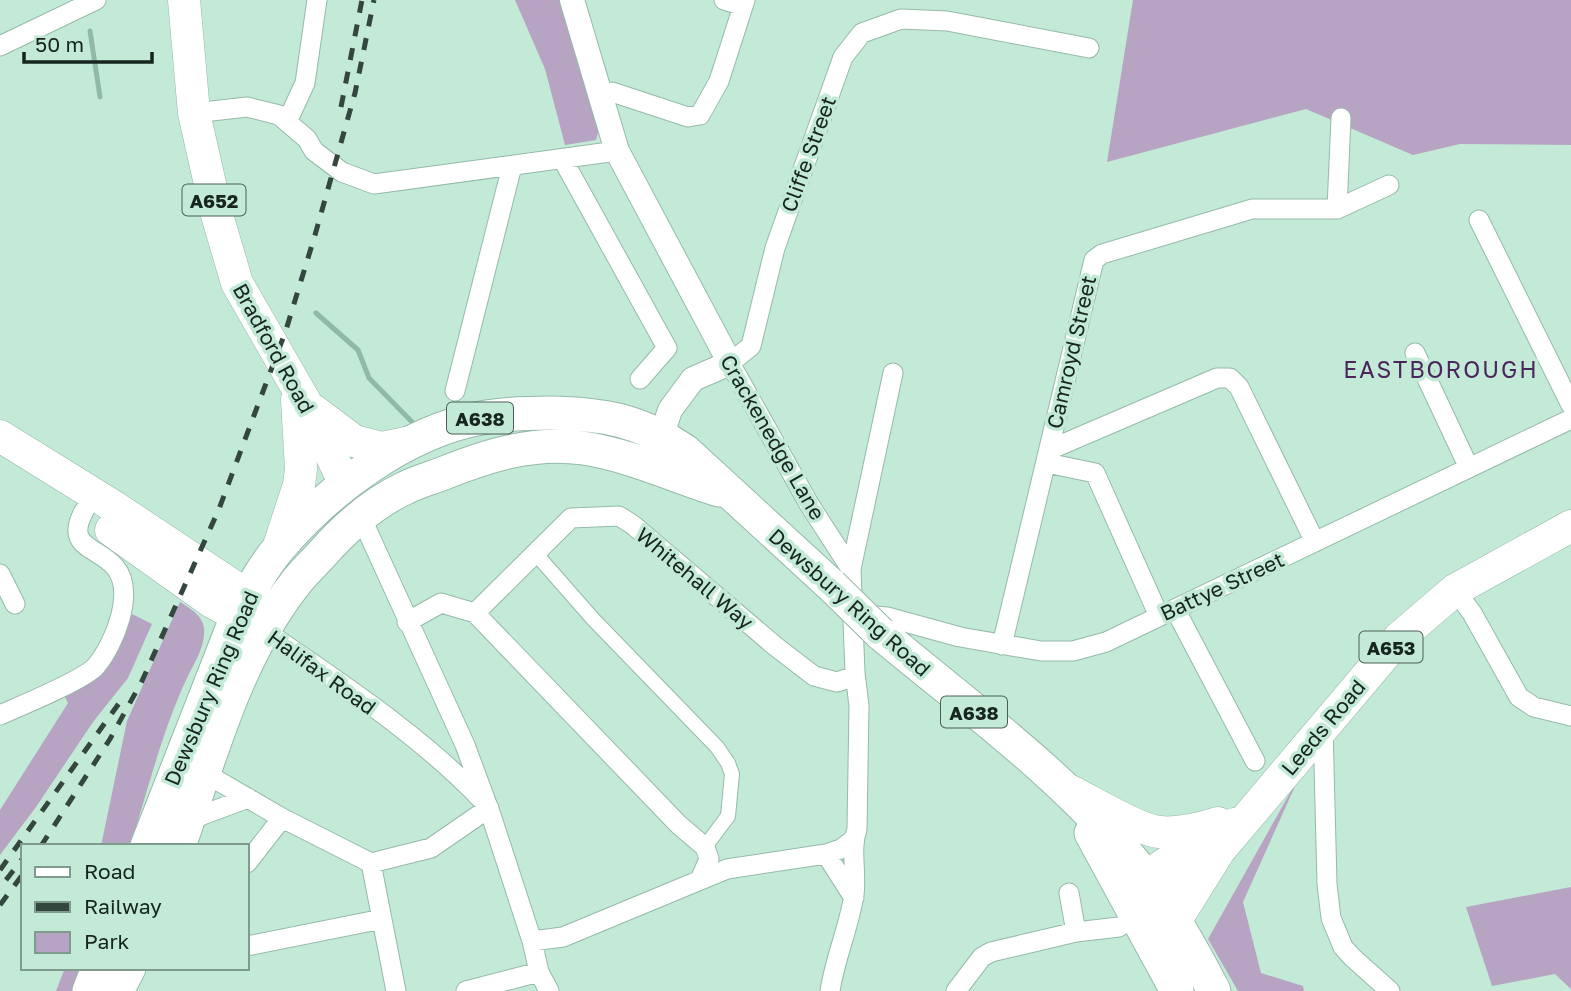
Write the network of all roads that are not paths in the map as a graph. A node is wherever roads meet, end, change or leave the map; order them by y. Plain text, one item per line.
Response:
1 (96, 0) edge
2 (184, 0) edge
3 (317, 0) edge
4 (572, 0) edge
5 (724, 0) edge
6 (744, 3) edge
7 (0, 46) edge
8 (1089, 48) dead end
9 (601, 100) junction
10 (194, 114) junction
11 (1340, 118) dead end
12 (287, 122) junction
13 (617, 151) junction
14 (564, 160) junction
15 (512, 166) junction
16 (1381, 195) dead end
17 (1337, 209) junction
18 (1479, 220) dead end
19 (1414, 354) dead end
20 (730, 363) junction
21 (894, 373) dead end
22 (640, 379) dead end
23 (455, 391) dead end
24 (300, 403) junction
25 (1571, 405) edge
26 (1571, 419) edge
27 (662, 435) junction
28 (7, 441) edge
29 (411, 442) junction
30 (1048, 457) junction
31 (652, 467) junction
32 (1469, 468) junction
33 (728, 493) junction
34 (348, 498) junction
35 (80, 518) junction
36 (1571, 526) edge
37 (1315, 542) junction
38 (278, 549) junction
39 (536, 554) junction
40 (0, 574) edge
41 (841, 577) junction
42 (1455, 590) junction
43 (15, 604) dead end
44 (475, 613) junction
45 (1167, 613) junction
46 (256, 614) junction
47 (407, 622) junction
48 (867, 624) junction
49 (1002, 645) junction
50 (855, 676) junction
51 (0, 715) edge
52 (1571, 716) edge
53 (1323, 725) junction
54 (1255, 761) dead end
55 (192, 766) junction
56 (1069, 791) junction
57 (248, 798) junction
58 (489, 808) junction
59 (1251, 814) junction
60 (282, 818) junction
61 (184, 833) edge
62 (854, 839) junction
63 (147, 844) edge
64 (705, 847) junction
65 (1219, 851) junction
66 (826, 854) junction
67 (248, 862) edge
68 (371, 863) junction
69 (700, 880) junction
70 (1069, 892) dead end
71 (854, 898) junction
72 (1138, 901) junction
73 (382, 919) junction
74 (1176, 920) junction
75 (1076, 932) junction
76 (532, 941) junction
77 (248, 946) edge
78 (97, 970) edge
79 (128, 970) edge
80 (539, 972) junction
81 (89, 991) edge
82 (117, 991) edge
83 (396, 991) edge
84 (466, 991) edge
85 (549, 991) edge
86 (830, 991) edge
87 (956, 991) edge
88 (1177, 991) edge
89 (1214, 991) edge
90 (1390, 991) edge

1 - 7 street
2 - 10 main road, Bradford Road / A652
3 - 12 street
4 - 9 street, Crackenedge Lane
5 - 6 street
6 - 9 street
8 - 20 street, Cliffe Street
9 - 13 street, Crackenedge Lane
10 - 12 street
10 - 24 main road, Bradford Road / A652
11 - 17 street
12 - 15 street
13 - 14 street
13 - 20 street, Crackenedge Lane
14 - 15 street
14 - 22 street
15 - 23 street
16 - 17 street, Camroyd Street
17 - 30 street, Camroyd Street
18 - 25 street
19 - 32 street
20 - 27 street, Cliffe Street
20 - 41 street, Crackenedge Lane
21 - 41 street
24 - 29 main road, A638
24 - 34 main road, Bradford Road / A652
24 - 38 main road
26 - 32 street, Battye Street
27 - 29 highway, Dewsbury Ring Road / A638
27 - 31 street, Cliffe Street
27 - 33 highway, Dewsbury Ring Road / A638
28 - 35 main road, Halifax Road
28 - 46 main road, Halifax Road
29 - 34 highway, Dewsbury Ring Road / A638
30 - 37 street
30 - 45 street
30 - 49 street, Camroyd Street
31 - 33 highway, Dewsbury Ring Road / A638
31 - 34 highway, Dewsbury Ring Road / A638
32 - 37 street, Battye Street
33 - 41 highway, Dewsbury Ring Road / A638
34 - 38 highway, Dewsbury Ring Road / A638
34 - 46 highway, Dewsbury Ring Road / A638
34 - 47 street, Bradford Road
35 - 46 main road, Halifax Road
35 - 51 street
36 - 42 main road, Leeds Road / A653
37 - 45 street, Battye Street
38 - 46 highway, Dewsbury Ring Road / A638
39 - 44 street, Whitehall Way
39 - 50 street, Whitehall Way
39 - 64 street
40 - 43 street
41 - 48 highway, Dewsbury Ring Road / A638, bridge
42 - 52 street
42 - 53 main road, Leeds Road / A653
44 - 47 street
44 - 64 street
45 - 49 street, Battye Street
45 - 54 street
46 - 55 highway, Dewsbury Ring Road / A638
46 - 58 street, Halifax Road
47 - 58 street, Bradford Road
48 - 49 street, Battye Street
48 - 50 street
48 - 56 highway, Dewsbury Ring Road / A638
50 - 62 street
53 - 59 main road, Leeds Road / A653
53 - 90 street
55 - 57 street
55 - 61 highway, Dewsbury Ring Road / A638
55 - 63 highway, Dewsbury Ring Road / A638
56 - 59 main road
56 - 72 highway, Dewsbury Ring Road / A638
57 - 60 street
57 - 61 street
58 - 68 street
58 - 76 street, Bradford Road
59 - 65 main road, Leeds Road / A653
59 - 72 main road, Leeds Road / A653
60 - 67 street
60 - 68 street
62 - 66 street
62 - 71 street
64 - 69 street
65 - 72 main road, Leeds Road / A653
65 - 74 main road, Leeds Road / A653
66 - 69 street
66 - 71 street
68 - 73 street
69 - 76 street
70 - 75 street
71 - 86 street
72 - 74 highway, Dewsbury Ring Road / A638
72 - 75 street
72 - 88 highway, Dewsbury Ring Road / A638
73 - 77 street
73 - 83 street
74 - 89 highway, Dewsbury Ring Road / A638
75 - 87 street
76 - 80 street, Bradford Road
78 - 81 highway
79 - 82 highway
80 - 84 street
80 - 85 street, Bradford Road

